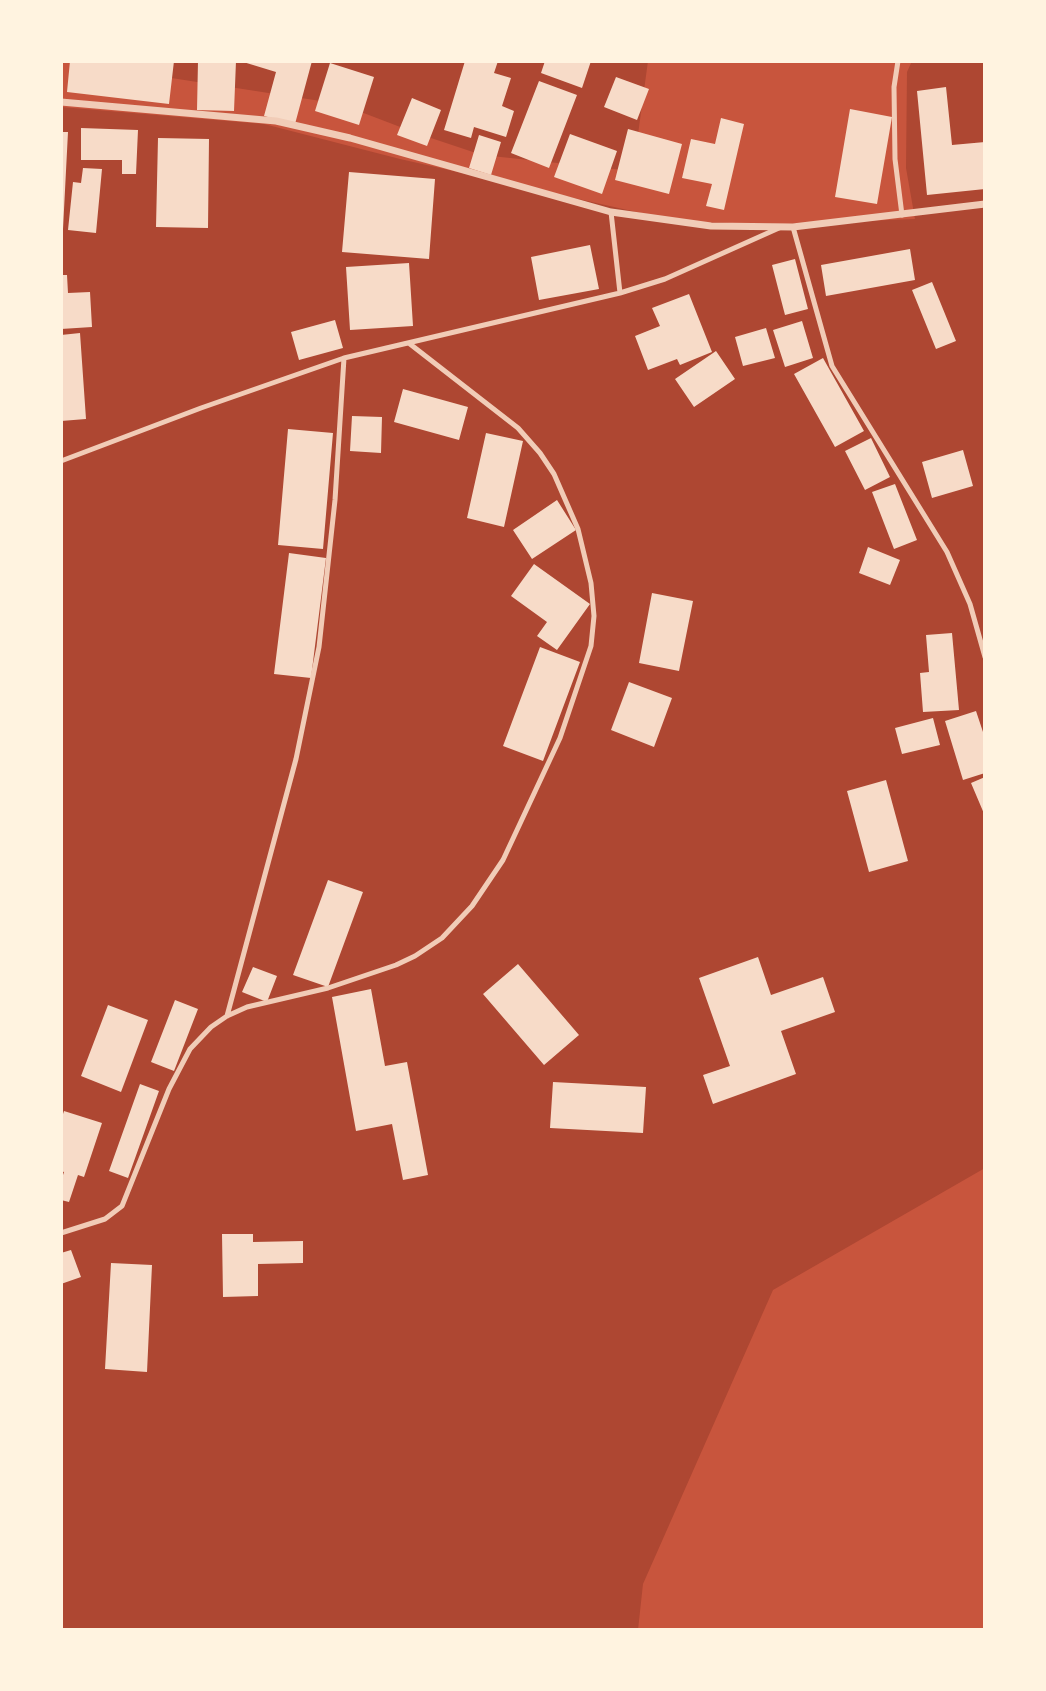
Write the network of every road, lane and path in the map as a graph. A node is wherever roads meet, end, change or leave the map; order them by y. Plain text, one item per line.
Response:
1 (898, 61) edge
2 (61, 102) edge
3 (985, 204) edge
4 (611, 212) junction
5 (902, 216) junction
6 (793, 227) junction
7 (779, 228) junction
8 (620, 293) junction
9 (410, 344) junction
10 (344, 358) junction
11 (61, 461) edge
12 (985, 657) edge
13 (227, 1016) junction
14 (61, 1233) edge

1 - 5 lane
2 - 4 street
3 - 5 street
4 - 7 street
4 - 8 lane
5 - 6 street
6 - 7 street
6 - 12 lane
7 - 8 lane
8 - 9 lane
9 - 10 lane
9 - 13 lane
10 - 11 lane
10 - 13 lane
13 - 14 lane

